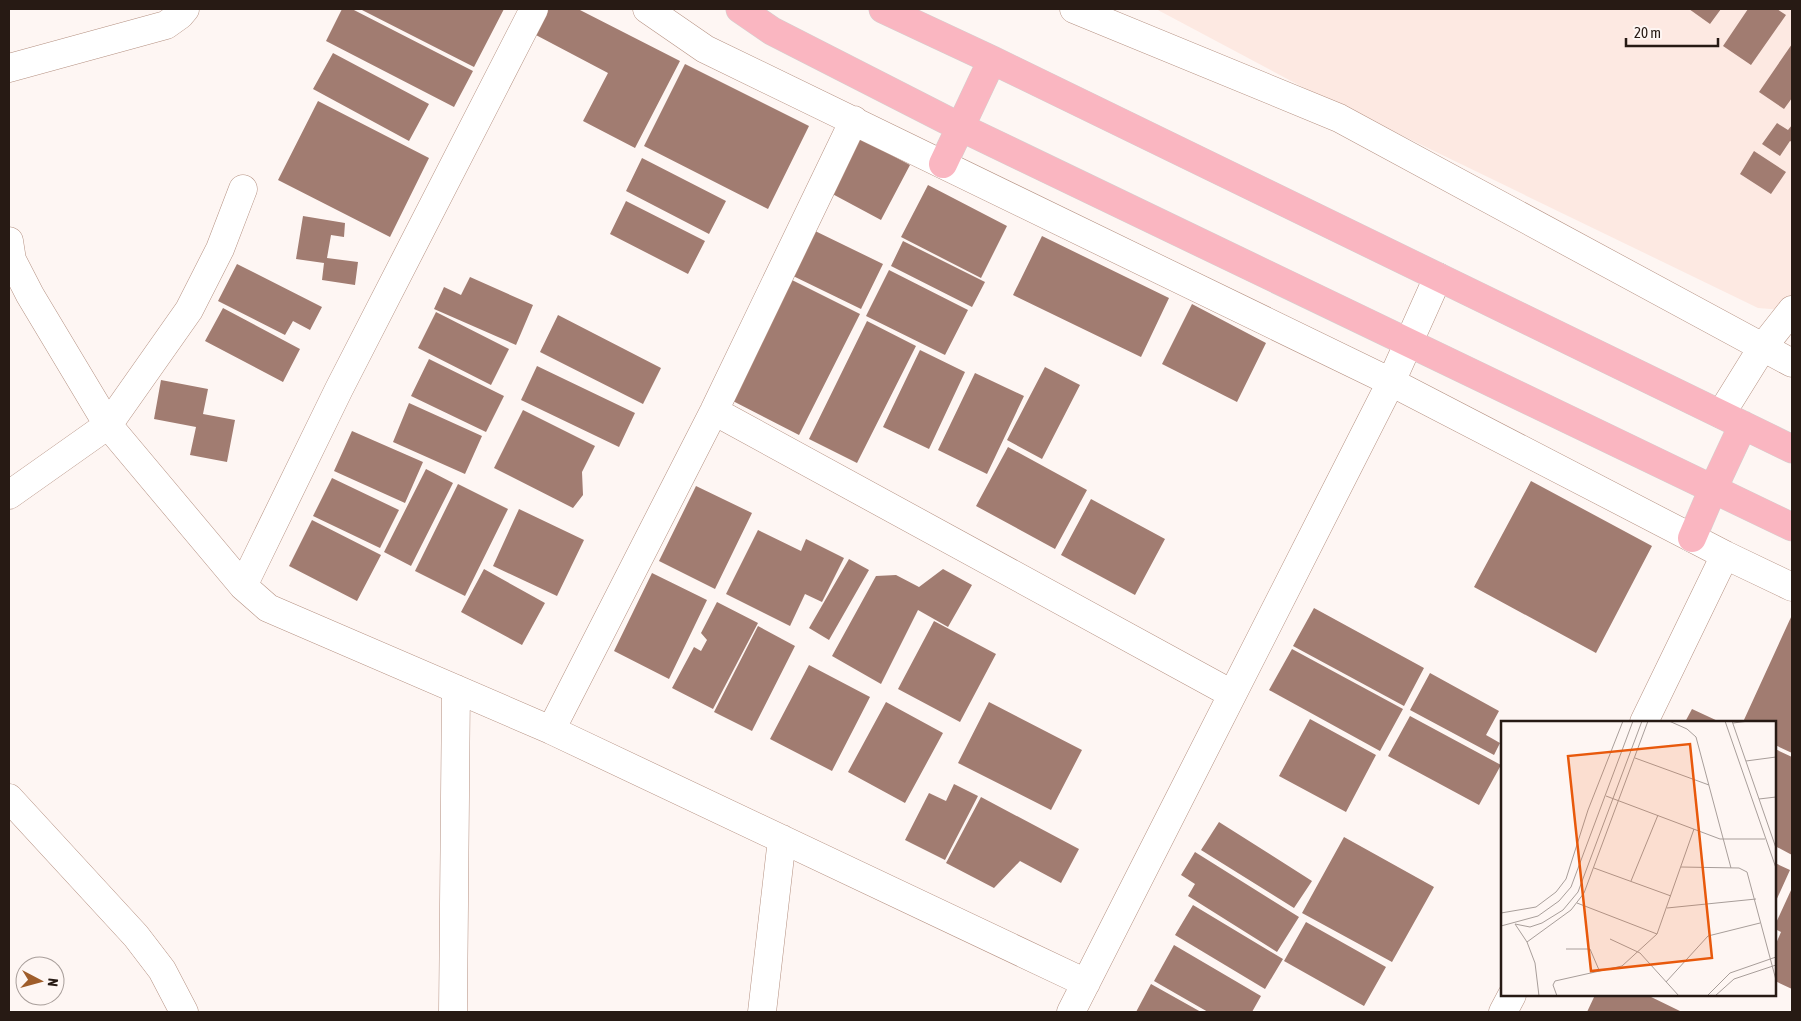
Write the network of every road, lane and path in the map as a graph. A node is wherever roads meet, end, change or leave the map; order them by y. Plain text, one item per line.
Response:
1 (185, 9) edge
2 (534, 9) edge
3 (647, 9) edge
4 (740, 9) edge
5 (1074, 9) edge
6 (893, 11) edge
7 (992, 60) junction
8 (9, 68) edge
9 (854, 120) junction
10 (960, 127) junction
11 (943, 164) junction
12 (244, 189) dead end
13 (9, 241) edge
14 (1438, 277) junction
15 (1792, 310) edge
16 (1410, 343) junction
17 (1762, 348) junction
18 (1792, 363) edge
19 (1391, 382) junction
20 (714, 411) junction
21 (1732, 420) junction
22 (108, 425) junction
23 (1792, 449) edge
24 (1713, 489) junction
25 (9, 495) edge
26 (1792, 527) edge
27 (1692, 538) junction
28 (1725, 555) junction
29 (243, 586) junction
30 (1792, 587) edge
31 (456, 688) junction
32 (1232, 694) junction
33 (1644, 721) edge
34 (551, 730) junction
35 (9, 798) edge
36 (782, 839) junction
37 (1086, 983) junction
38 (1512, 996) edge
39 (184, 1012) edge
40 (453, 1012) edge
41 (762, 1012) edge
42 (1071, 1012) edge
43 (1504, 1012) edge

1 - 8 street
2 - 29 street
3 - 9 street
4 - 10 main road
5 - 17 street
6 - 7 main road
7 - 10 main road
7 - 14 main road
9 - 11 street
9 - 20 street
10 - 11 main road
10 - 16 main road
11 - 19 street
12 - 22 street
13 - 22 street
14 - 16 street
14 - 21 main road
15 - 17 street
16 - 19 street
16 - 24 main road
17 - 18 street
17 - 21 street
19 - 27 street
19 - 32 street
20 - 32 street
20 - 34 street
21 - 23 main road
21 - 24 main road
22 - 25 street
22 - 29 street
24 - 26 main road
24 - 27 main road
27 - 28 street
28 - 30 street
28 - 33 street
29 - 31 street
31 - 34 street
31 - 40 street
32 - 37 street
34 - 36 street
35 - 39 street
36 - 37 street
36 - 41 street
37 - 42 street
38 - 43 street

